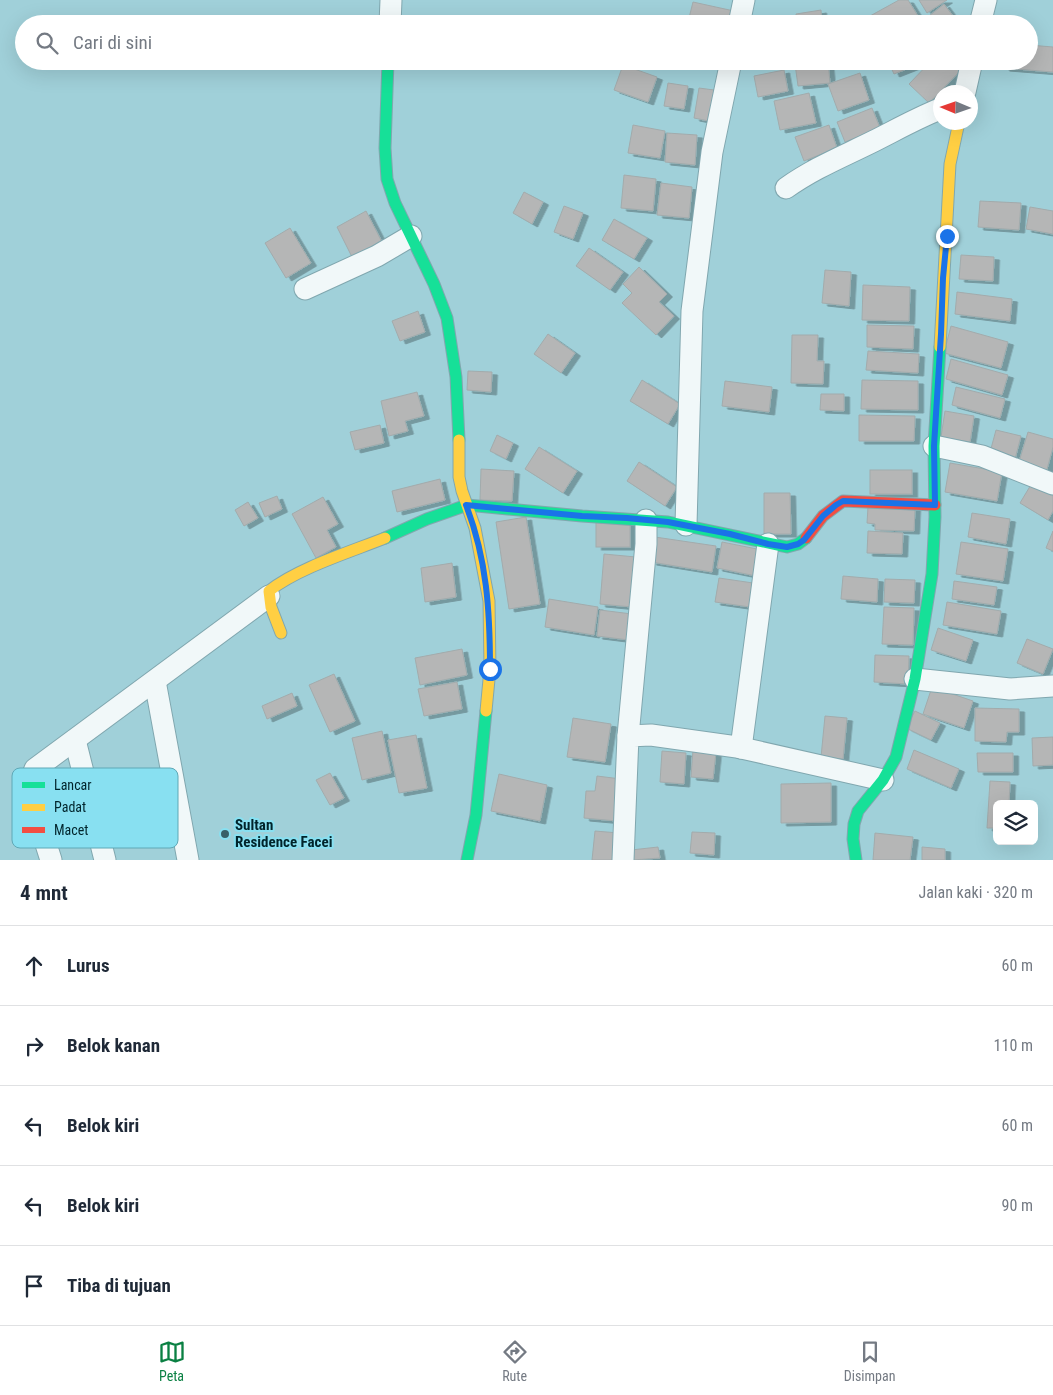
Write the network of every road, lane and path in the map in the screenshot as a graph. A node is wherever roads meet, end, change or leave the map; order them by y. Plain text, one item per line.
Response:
1 (391, 0) edge
2 (744, 0) edge
3 (986, 0) edge
4 (390, 15) edge
5 (741, 15) edge
6 (982, 15) edge
7 (388, 70) edge
8 (729, 70) edge
9 (970, 70) edge
10 (966, 85) edge
11 (933, 112) edge
12 (956, 130) edge
13 (786, 188) dead end
14 (410, 236) junction
15 (305, 289) dead end
16 (934, 446) junction
17 (1053, 484) edge
18 (466, 505) junction
19 (935, 505) junction
20 (646, 520) junction
21 (686, 525) junction
22 (768, 544) junction
23 (269, 596) junction
24 (281, 633) dead end
25 (915, 679) junction
26 (155, 681) junction
27 (1053, 686) edge
28 (628, 736) junction
29 (75, 740) junction
30 (742, 748) junction
31 (37, 768) edge
32 (82, 768) edge
33 (171, 768) edge
34 (883, 780) junction
35 (178, 806) edge
36 (47, 848) edge
37 (51, 860) edge
38 (188, 860) edge
39 (467, 860) edge
40 (623, 860) edge
41 (856, 860) edge

1 - 4 street
2 - 5 street
3 - 6 street
7 - 14 street
8 - 21 street
9 - 10 street
11 - 13 street
12 - 16 street
14 - 15 street
14 - 18 street
16 - 17 street
16 - 19 street
18 - 20 street
18 - 23 street
18 - 39 street
19 - 22 street
19 - 25 street
20 - 21 street
20 - 28 street
21 - 22 street
22 - 30 street
23 - 24 street
23 - 26 street
25 - 27 street
25 - 34 street
26 - 29 street
26 - 33 street
28 - 30 street
28 - 40 street
29 - 31 street
29 - 32 street
30 - 34 street
34 - 41 street
35 - 38 street
36 - 37 street

